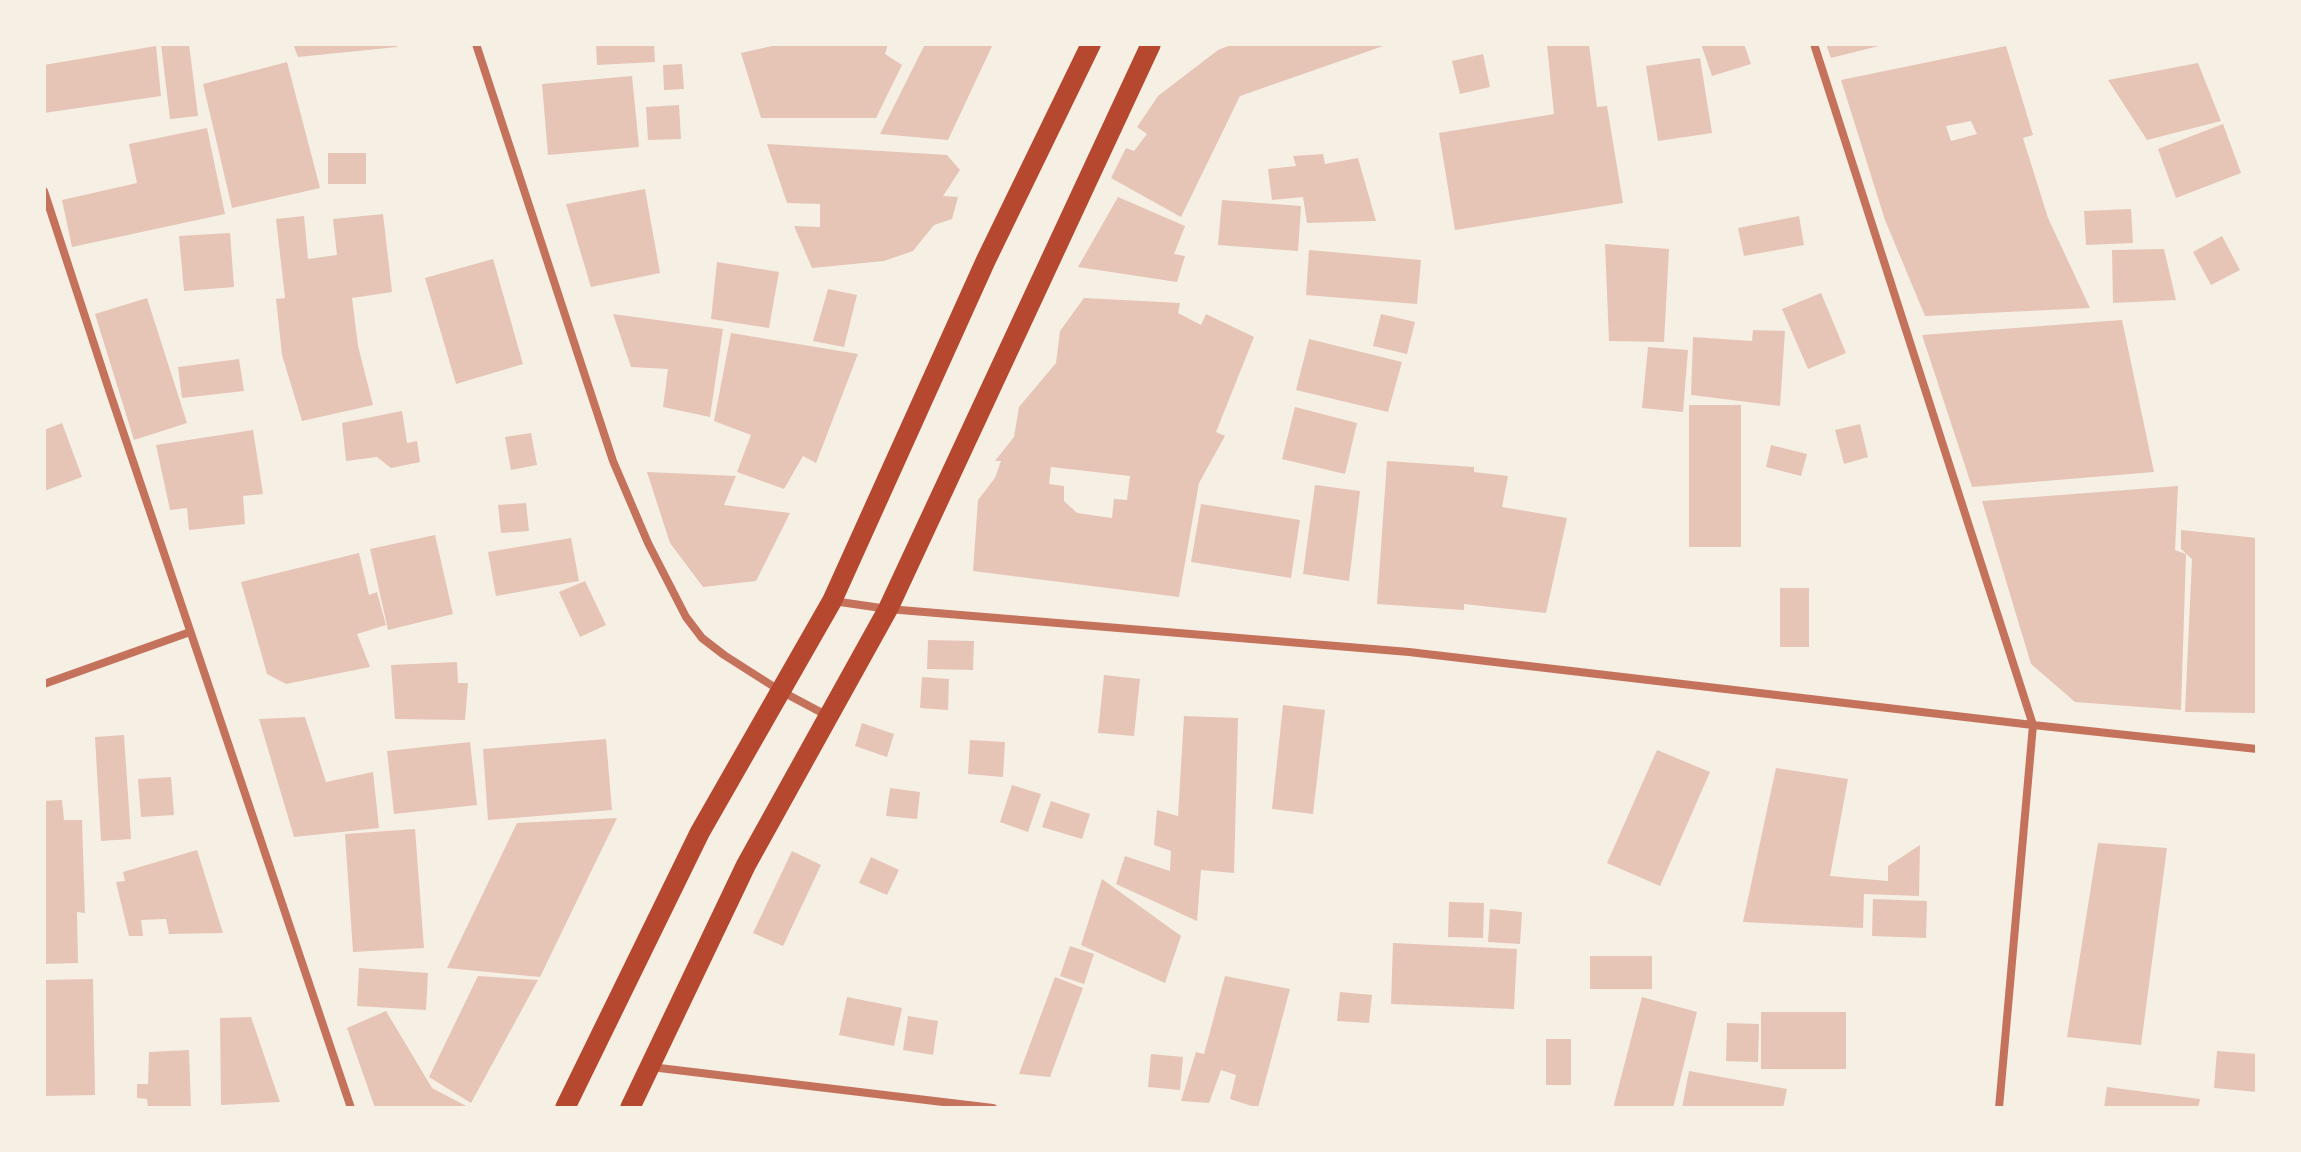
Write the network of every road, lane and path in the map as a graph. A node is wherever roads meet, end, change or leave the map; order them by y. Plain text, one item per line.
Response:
1 (476, 44) edge
2 (1091, 44) edge
3 (1151, 44) edge
4 (1814, 44) edge
5 (44, 191) edge
6 (832, 601) junction
7 (888, 609) junction
8 (190, 632) junction
9 (44, 684) edge
10 (779, 690) junction
11 (828, 716) junction
12 (2033, 725) junction
13 (2257, 749) edge
14 (650, 1066) junction
15 (351, 1108) edge
16 (565, 1108) edge
17 (630, 1108) edge
18 (993, 1108) edge
19 (1999, 1108) edge

1 - 10 street
2 - 6 main road
3 - 7 main road
4 - 12 street
5 - 8 street
6 - 7 street
6 - 10 main road
7 - 11 main road
7 - 12 street
8 - 9 street
8 - 15 street
10 - 11 street
10 - 16 main road
11 - 14 main road
12 - 13 street
12 - 19 street
14 - 17 main road
14 - 18 street

